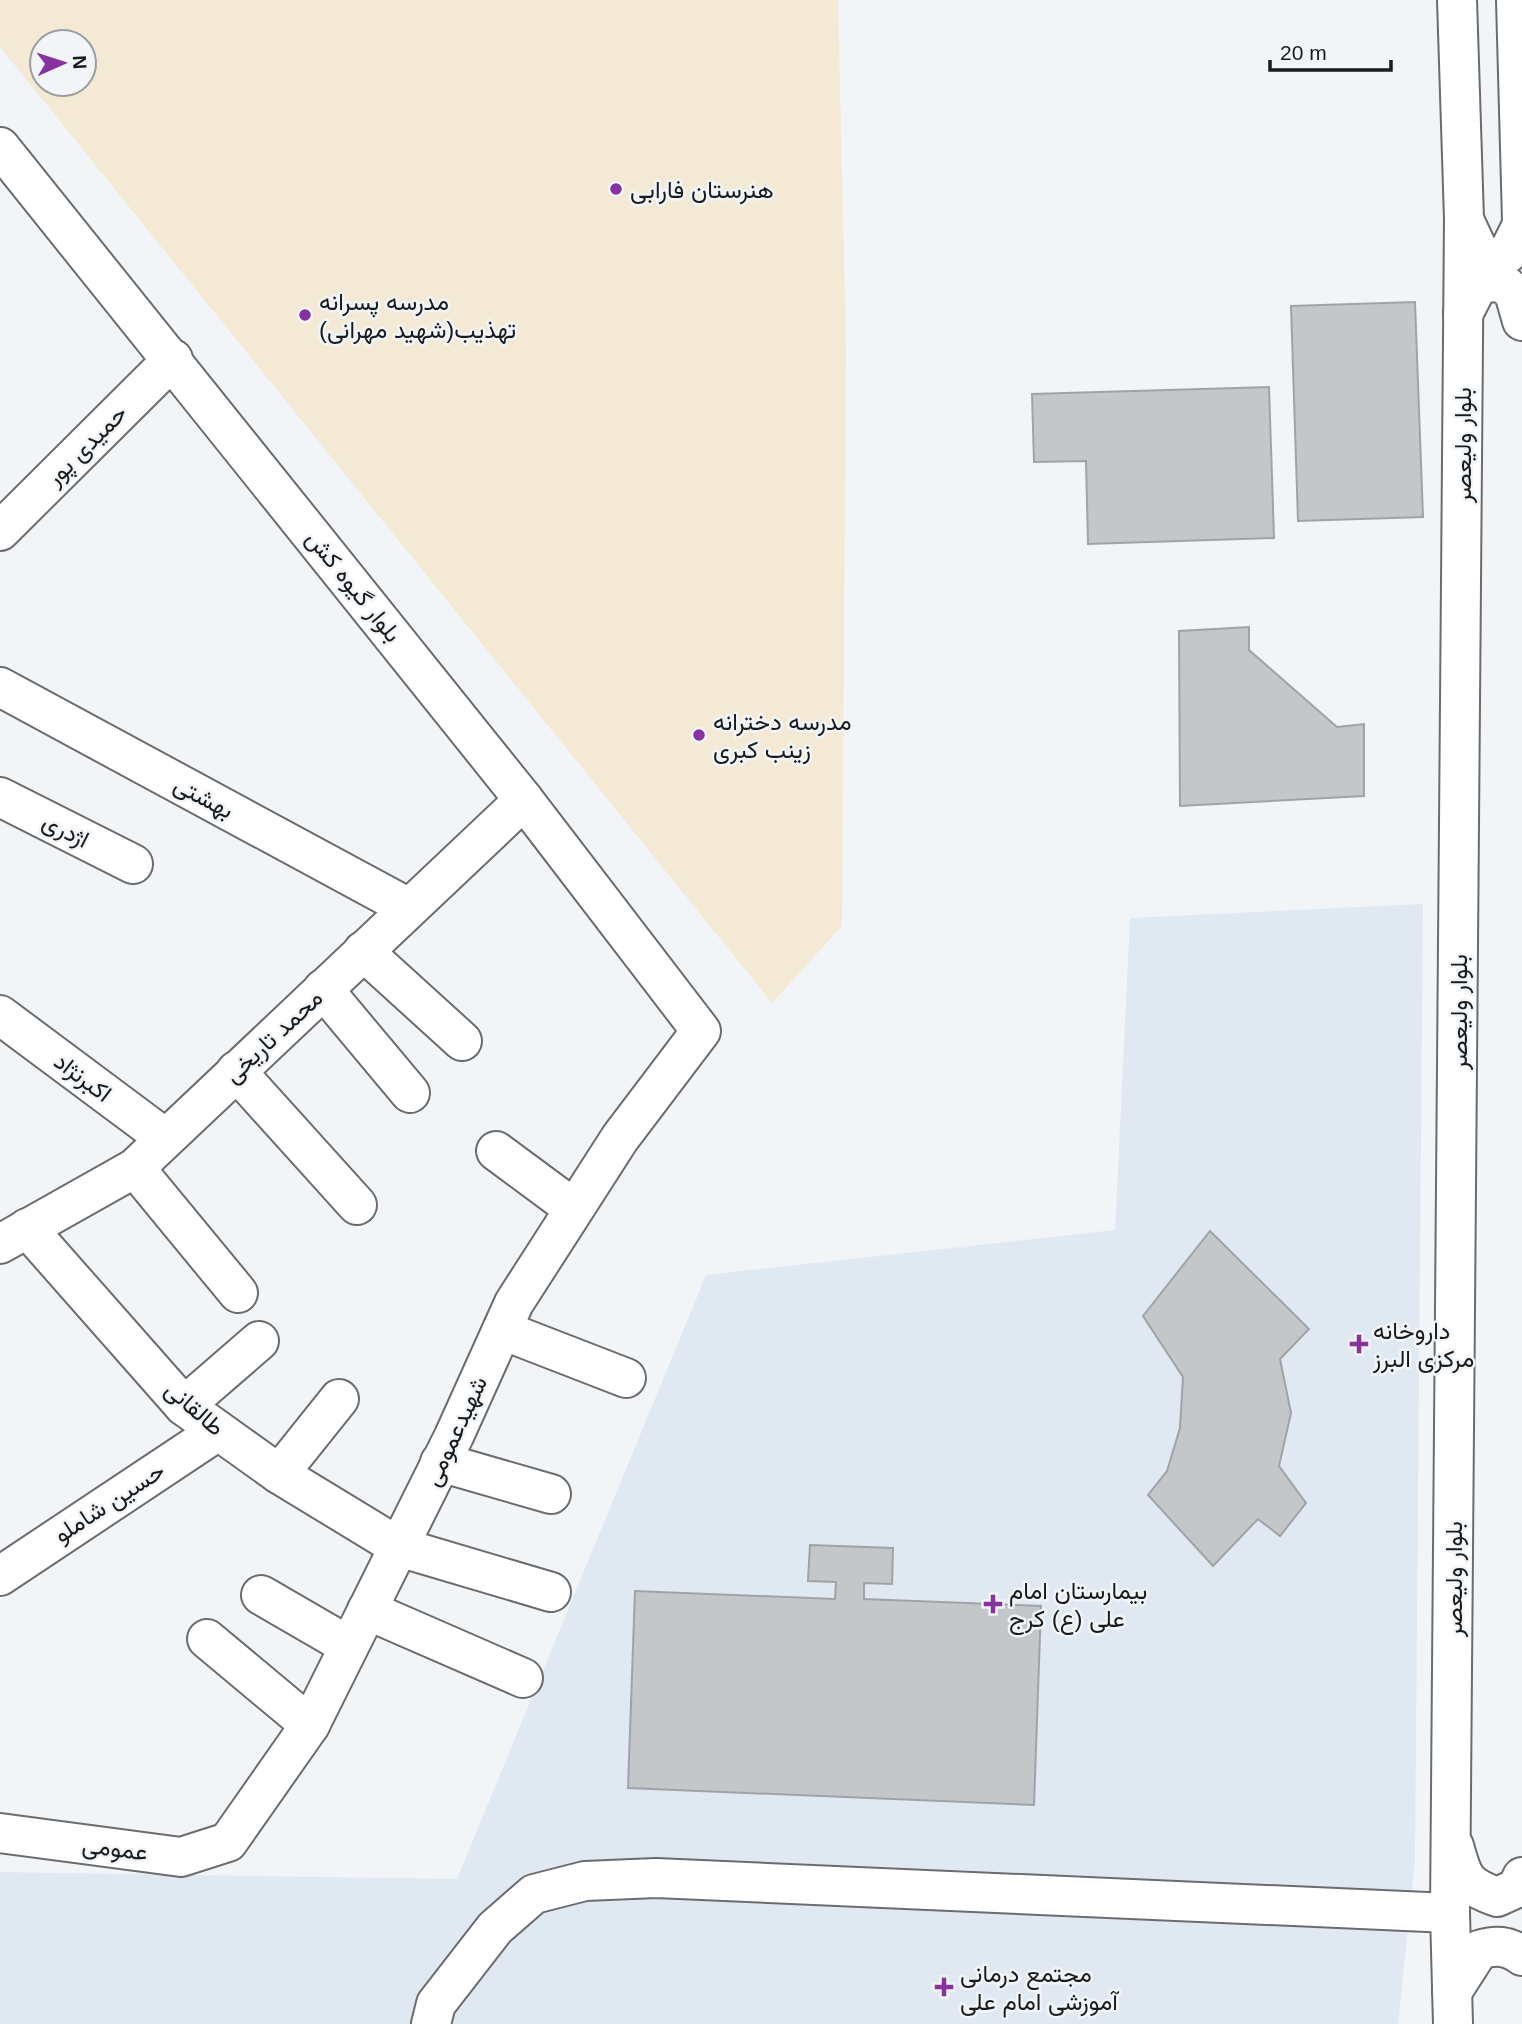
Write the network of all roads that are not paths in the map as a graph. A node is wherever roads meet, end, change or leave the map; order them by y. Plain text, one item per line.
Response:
1 (1457, 0) edge
2 (1516, 0) edge
3 (0, 146) edge
4 (1464, 219) junction
5 (1522, 223) edge
6 (1463, 314) junction
7 (1522, 321) edge
8 (173, 359) junction
9 (1, 527) edge
10 (0, 687) edge
11 (0, 797) edge
12 (524, 800) junction
13 (133, 864) dead end
14 (409, 908) junction
15 (363, 951) junction
16 (323, 989) junction
17 (0, 1015) edge
18 (701, 1031) joint
19 (462, 1041) dead end
20 (236, 1071) junction
21 (410, 1093) dead end
22 (165, 1138) junction
23 (496, 1151) dead end
24 (135, 1168) junction
25 (357, 1205) dead end
26 (572, 1208) junction
27 (13, 1236) edge
28 (238, 1293) dead end
29 (502, 1330) junction
30 (259, 1342) dead end
31 (626, 1378) dead end
32 (339, 1399) dead end
33 (184, 1406) junction
34 (218, 1431) junction
35 (440, 1462) junction
36 (279, 1474) junction
37 (551, 1494) dead end
38 (399, 1547) junction
39 (0, 1576) edge
40 (551, 1592) dead end
41 (261, 1595) dead end
42 (367, 1610) junction
43 (207, 1639) dead end
44 (349, 1646) junction
45 (523, 1678) dead end
46 (310, 1725) junction
47 (0, 1833) edge
48 (1451, 1837) junction
49 (228, 1842) joint
50 (1522, 1877) edge
51 (1450, 1913) junction
52 (1522, 1956) edge
53 (1452, 2008) edge
54 (431, 2024) edge

1 - 4 street, بلوار ولیعصر
2 - 5 street
3 - 8 street, بلوار گیوه کش
4 - 5 street
4 - 6 street, بلوار ولیعصر
6 - 7 street
6 - 48 street, بلوار ولیعصر
8 - 9 street, حمیدی پور
8 - 12 street, بلوار گیوه کش
10 - 14 street, بهشتی
11 - 13 street, اژدری
12 - 14 street, محمد تاریخی
12 - 18 street, بلوار گیوه کش
14 - 15 street, محمد تاریخی
15 - 16 street, محمد تاریخی
15 - 19 street
16 - 20 street, محمد تاریخی
16 - 21 street
17 - 22 street, اکبرنژاد
18 - 26 street, شهیدعمومی
20 - 22 street, محمد تاریخی
20 - 25 street
22 - 24 street, محمد تاریخی
23 - 26 street
24 - 27 street, محمد تاریخی
24 - 28 street
26 - 29 street, شهیدعمومی
27 - 33 street, طالقانی
29 - 31 street
29 - 35 street, شهیدعمومی
30 - 33 street
32 - 36 street
33 - 34 street, طالقانی
34 - 36 street, طالقانی
34 - 39 street, حسین شاملو
35 - 37 street
35 - 38 street, شهیدعمومی
36 - 38 street, طالقانی
38 - 40 street, طالقانی
38 - 42 street, شهیدعمومی
41 - 44 street
42 - 44 street, شهیدعمومی
42 - 45 street
43 - 46 street
44 - 46 street, شهیدعمومی
46 - 49 street, شهیدعمومی
47 - 49 street, عمومی
48 - 50 street
48 - 51 street, بلوار ولیعصر
51 - 53 street, بلوار ولیعصر
51 - 54 street
52 - 53 street

